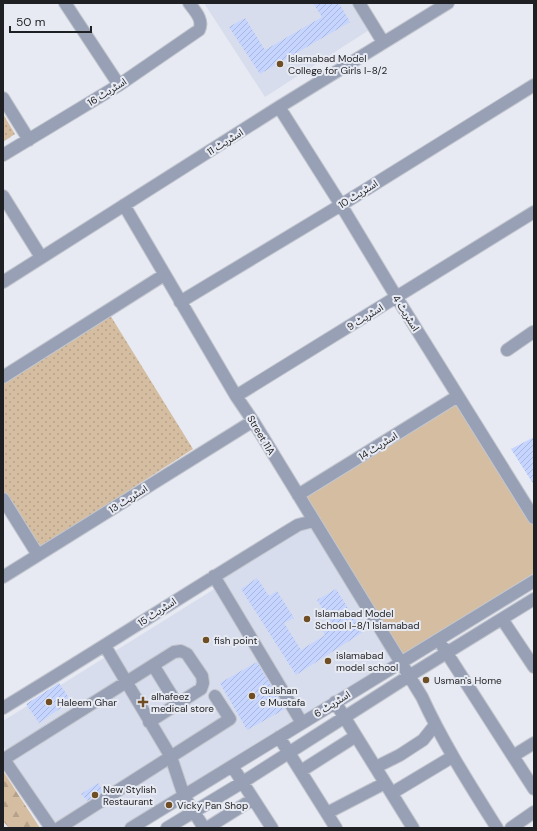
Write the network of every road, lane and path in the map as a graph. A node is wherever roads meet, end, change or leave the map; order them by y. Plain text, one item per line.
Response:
1 (65, 3) edge
2 (189, 3) edge
3 (359, 3) edge
4 (448, 3) edge
5 (383, 42) junction
6 (119, 85) junction
7 (534, 85) edge
8 (3, 98) edge
9 (279, 107) junction
10 (29, 140) junction
11 (3, 155) edge
12 (3, 196) edge
13 (124, 205) junction
14 (341, 205) junction
15 (534, 212) edge
16 (41, 257) junction
17 (164, 275) junction
18 (3, 282) edge
19 (397, 298) junction
20 (180, 302) junction
21 (534, 334) edge
22 (507, 350) dead end
23 (3, 377) edge
24 (236, 396) junction
25 (458, 396) junction
26 (253, 421) junction
27 (298, 495) junction
28 (3, 499) edge
29 (534, 518) edge
30 (313, 521) junction
31 (38, 555) junction
32 (214, 576) junction
33 (3, 577) edge
34 (534, 581) edge
35 (534, 599) edge
36 (502, 619) junction
37 (438, 639) junction
38 (105, 646) junction
39 (447, 653) junction
40 (400, 662) junction
41 (153, 665) junction
42 (534, 667) edge
43 (409, 676) junction
44 (127, 682) junction
45 (215, 696) dead end
46 (335, 702) junction
47 (177, 704) junction
48 (3, 708) edge
49 (345, 718) junction
50 (149, 722) junction
51 (302, 723) junction
52 (435, 725) junction
53 (356, 736) junction
54 (280, 737) junction
55 (534, 743) edge
56 (289, 753) junction
57 (452, 756) junction
58 (513, 756) junction
59 (171, 757) junction
60 (3, 759) edge
61 (232, 766) junction
62 (376, 767) junction
63 (522, 770) junction
64 (301, 771) junction
65 (534, 775) edge
66 (243, 782) junction
67 (389, 788) junction
68 (534, 789) edge
69 (184, 796) junction
70 (253, 799) junction
71 (534, 812) edge
72 (194, 813) junction
73 (326, 813) junction
74 (134, 827) edge
75 (51, 828) edge
76 (59, 828) edge
77 (167, 828) edge
78 (204, 828) edge
79 (207, 828) edge
80 (272, 828) edge
81 (336, 828) edge
82 (413, 828) edge
83 (497, 828) edge
84 (511, 828) edge

1 - 6 street
2 - 6 street, اسٹریٹ 16
3 - 5 street
4 - 5 street, اسٹریٹ 11
5 - 9 street, اسٹریٹ 11
6 - 10 street, اسٹریٹ 16
7 - 14 street, اسٹریٹ 10
8 - 10 street
9 - 13 street, اسٹریٹ 11
9 - 14 street, اسٹریٹ 4
10 - 11 street, اسٹریٹ 16
12 - 16 street
13 - 16 street, اسٹریٹ 11
13 - 17 street, Street 11A
14 - 19 street, اسٹریٹ 4
14 - 20 street, اسٹریٹ 10
15 - 19 street, اسٹریٹ 9
16 - 18 street, اسٹریٹ 11
17 - 20 street, Street 11A
17 - 23 street
19 - 24 street, اسٹریٹ 9
19 - 25 street, اسٹریٹ 4
20 - 24 street, Street 11A
21 - 22 street
24 - 26 street, Street 11A
25 - 27 street, اسٹریٹ 14
25 - 29 street, اسٹریٹ 4
26 - 27 street, Street 11A
26 - 31 street, اسٹریٹ 13
27 - 30 street, Street 11A
28 - 31 street
30 - 32 street, اسٹریٹ 15
30 - 40 street, Street 11A
31 - 33 street, اسٹریٹ 13
32 - 38 street, اسٹریٹ 15
32 - 51 street
34 - 37 street, اسٹریٹ 6
35 - 36 street
36 - 39 street
36 - 42 street
37 - 39 street
37 - 40 street, اسٹریٹ 6
38 - 44 street
38 - 48 street, اسٹریٹ 15
39 - 43 street
39 - 58 street
40 - 43 street, Street 11A
40 - 46 street, اسٹریٹ 6
41 - 44 street
41 - 47 street
41 - 47 street
43 - 49 street
43 - 52 street, Street 11A
44 - 50 street
44 - 60 street
45 - 59 street
46 - 49 street
46 - 51 street, اسٹریٹ 6
47 - 50 street
49 - 53 street
49 - 56 street
50 - 59 street
51 - 54 street, اسٹریٹ 6
52 - 57 street, Street 11A
52 - 62 street
53 - 62 street
53 - 64 street
54 - 56 street
54 - 61 street, اسٹریٹ 6
55 - 58 street
56 - 64 street
56 - 66 street
57 - 67 street
57 - 83 street, Street 11A
58 - 63 street
59 - 69 street
59 - 76 street
60 - 75 street
61 - 66 street
61 - 69 street, اسٹریٹ 6
62 - 67 street
63 - 65 street
63 - 68 street
64 - 73 street
66 - 70 street
66 - 72 street
67 - 73 street
67 - 82 street
69 - 72 street
69 - 74 street, اسٹریٹ 6
70 - 79 street
70 - 80 street
71 - 84 street
72 - 77 street
72 - 78 street
73 - 81 street

